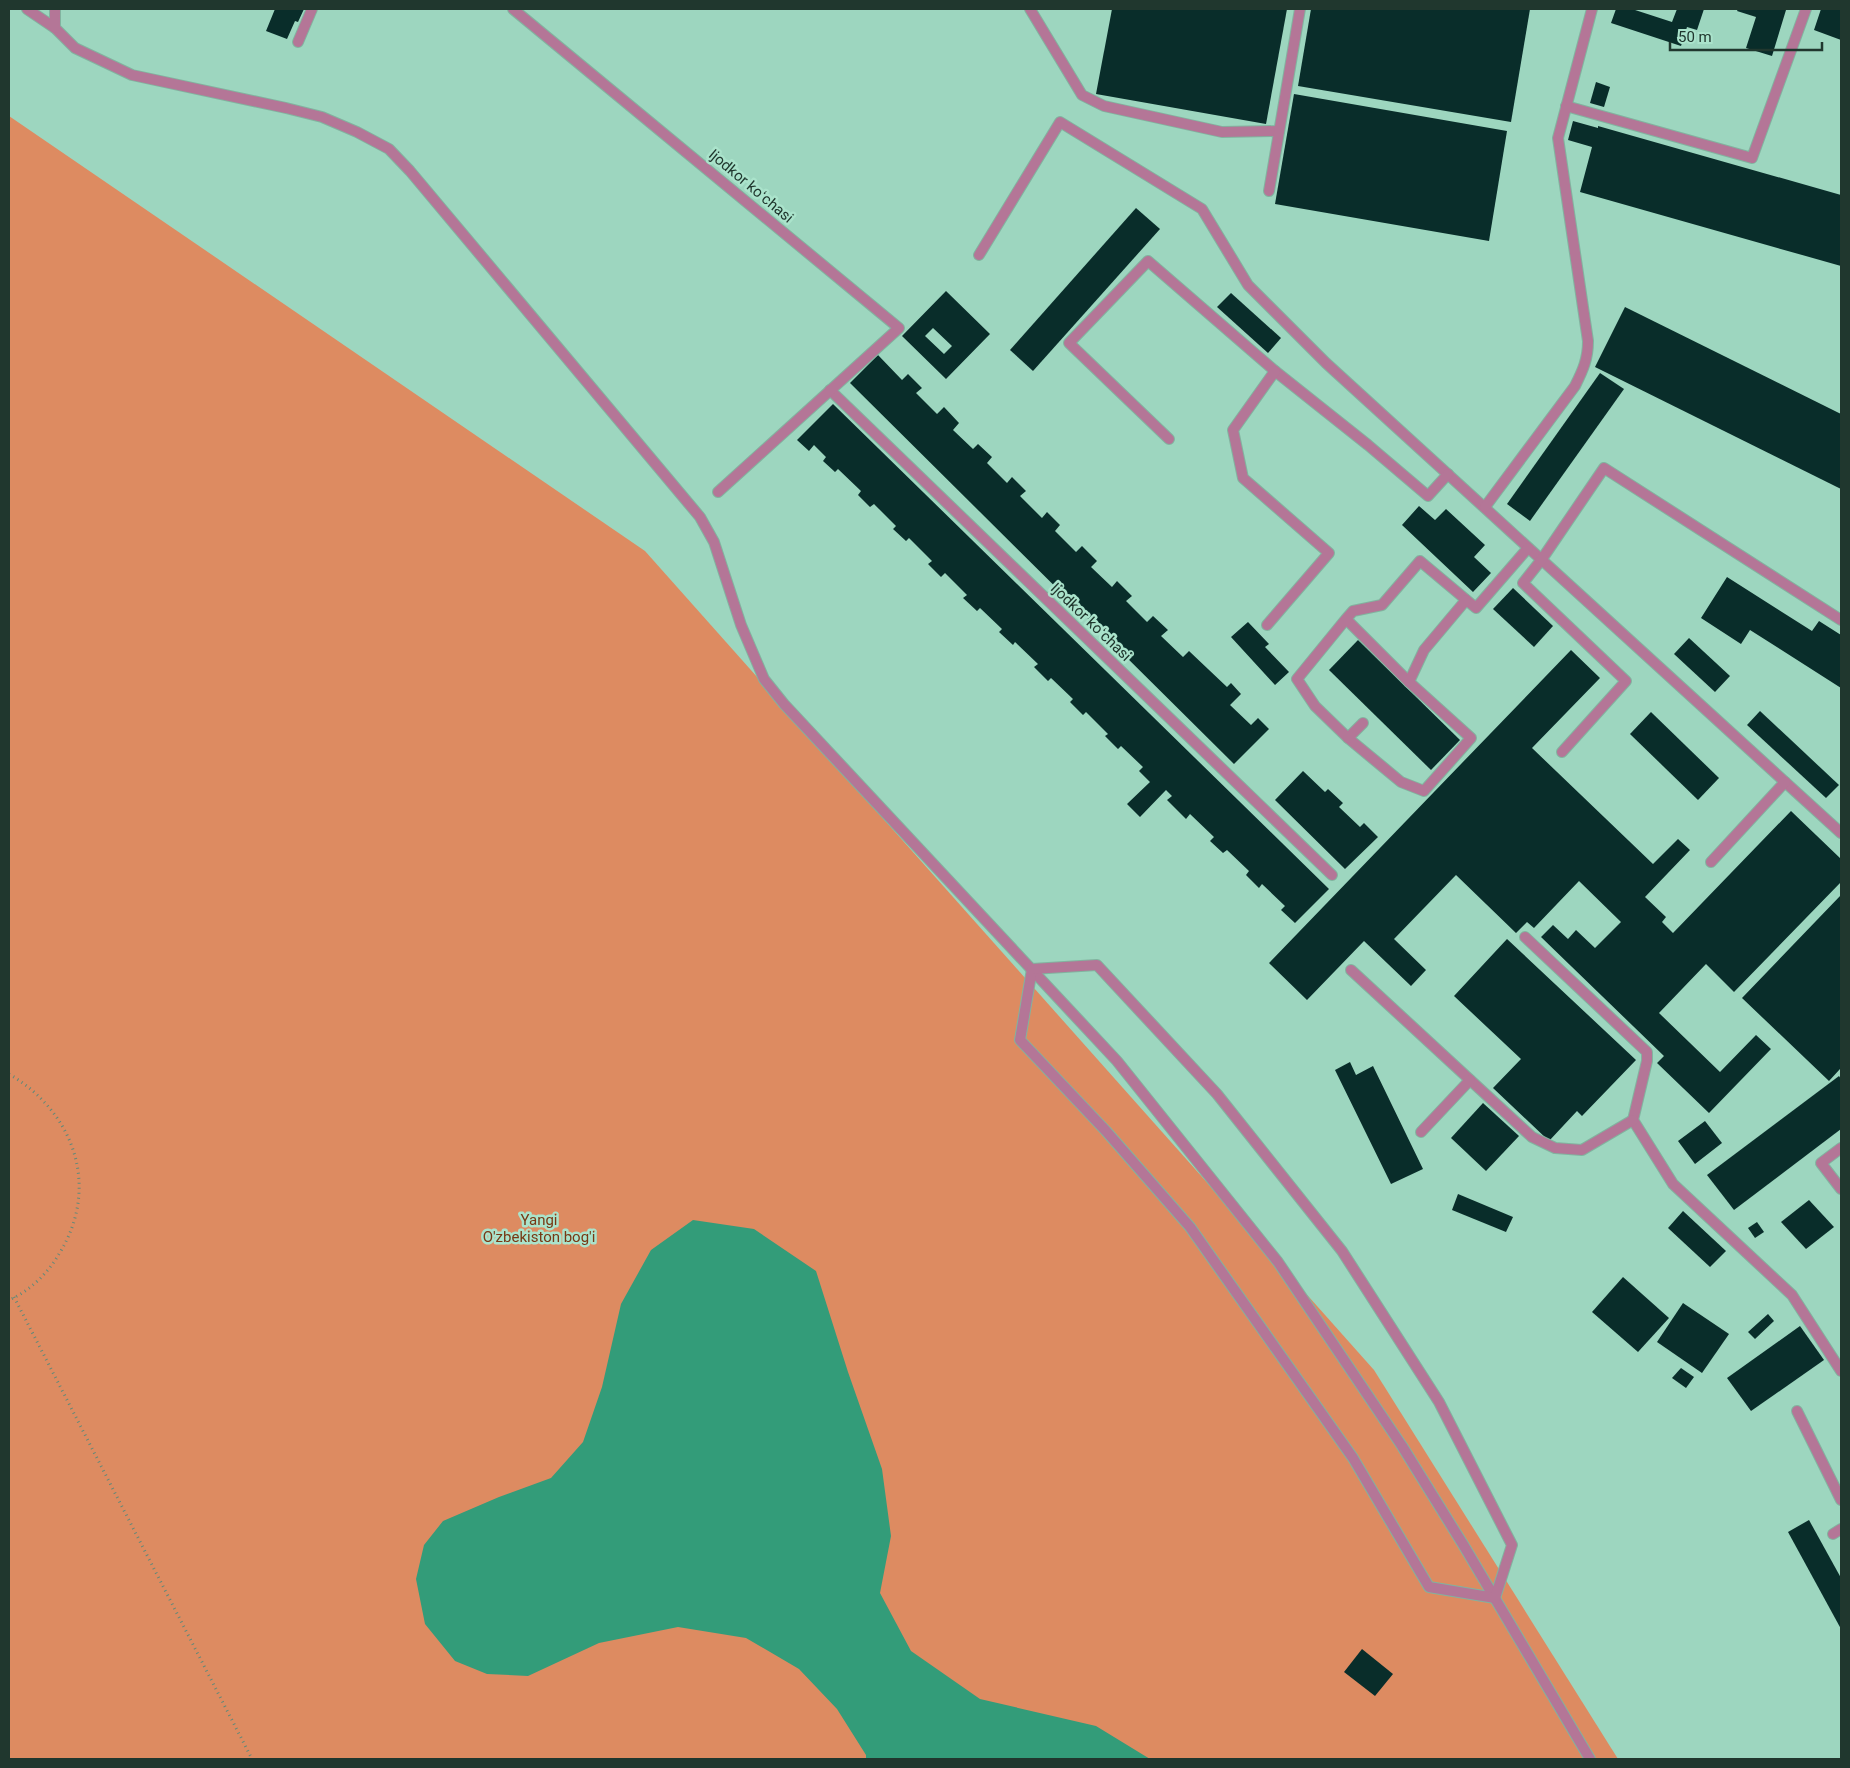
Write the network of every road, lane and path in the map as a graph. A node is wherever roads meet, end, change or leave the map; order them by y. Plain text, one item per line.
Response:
1 (27, 9) edge
2 (55, 9) edge
3 (312, 9) edge
4 (513, 9) edge
5 (1030, 9) edge
6 (1300, 9) edge
7 (1592, 9) edge
8 (1806, 9) edge
9 (55, 28) junction
10 (298, 42) dead end
11 (1566, 106) junction
12 (1279, 131) junction
13 (1269, 191) dead end
14 (979, 255) dead end
15 (1275, 371) junction
16 (830, 390) junction
17 (1169, 439) dead end
18 (1448, 474) junction
19 (718, 492) dead end
20 (1485, 507) junction
21 (1528, 548) junction
22 (1542, 559) junction
23 (1466, 600) junction
24 (1346, 618) junction
25 (1841, 620) edge
26 (1267, 625) dead end
27 (1409, 682) junction
28 (1363, 723) dead end
29 (1348, 738) junction
30 (1562, 752) dead end
31 (1785, 782) junction
32 (1841, 833) edge
33 (1710, 862) dead end
34 (1332, 876) dead end
35 (1524, 937) dead end
36 (1032, 969) junction
37 (1351, 970) dead end
38 (9, 1074) edge
39 (1470, 1080) junction
40 (1633, 1120) junction
41 (1421, 1132) dead end
42 (1841, 1148) edge
43 (1841, 1189) edge
44 (14, 1297) junction
45 (9, 1300) edge
46 (1841, 1371) edge
47 (1798, 1411) dead end
48 (1841, 1500) edge
49 (1495, 1598) junction
50 (252, 1759) edge
51 (1590, 1759) edge

1 - 9 street
2 - 9 street
3 - 10 street
4 - 16 street, Ijodkor koʻchasi
5 - 12 street
6 - 12 street
7 - 11 street
8 - 11 street
9 - 36 street
11 - 20 street
12 - 13 street
14 - 18 street
15 - 17 street
15 - 18 street
15 - 26 street
16 - 19 street, Ijodkor koʻchasi
16 - 34 street, Ijodkor koʻchasi
18 - 20 street
20 - 21 street
21 - 22 street
21 - 23 street
22 - 25 street
22 - 30 street
22 - 31 street
23 - 24 street
23 - 27 street
24 - 27 street
24 - 29 street
27 - 29 street
28 - 29 street
31 - 32 street
31 - 33 street
35 - 40 street
36 - 49 street
36 - 49 street
36 - 49 street
37 - 39 street
38 - 44 path
39 - 40 street
39 - 41 street
40 - 46 street
42 - 43 street
44 - 45 path
44 - 50 path
47 - 48 street
49 - 51 street

